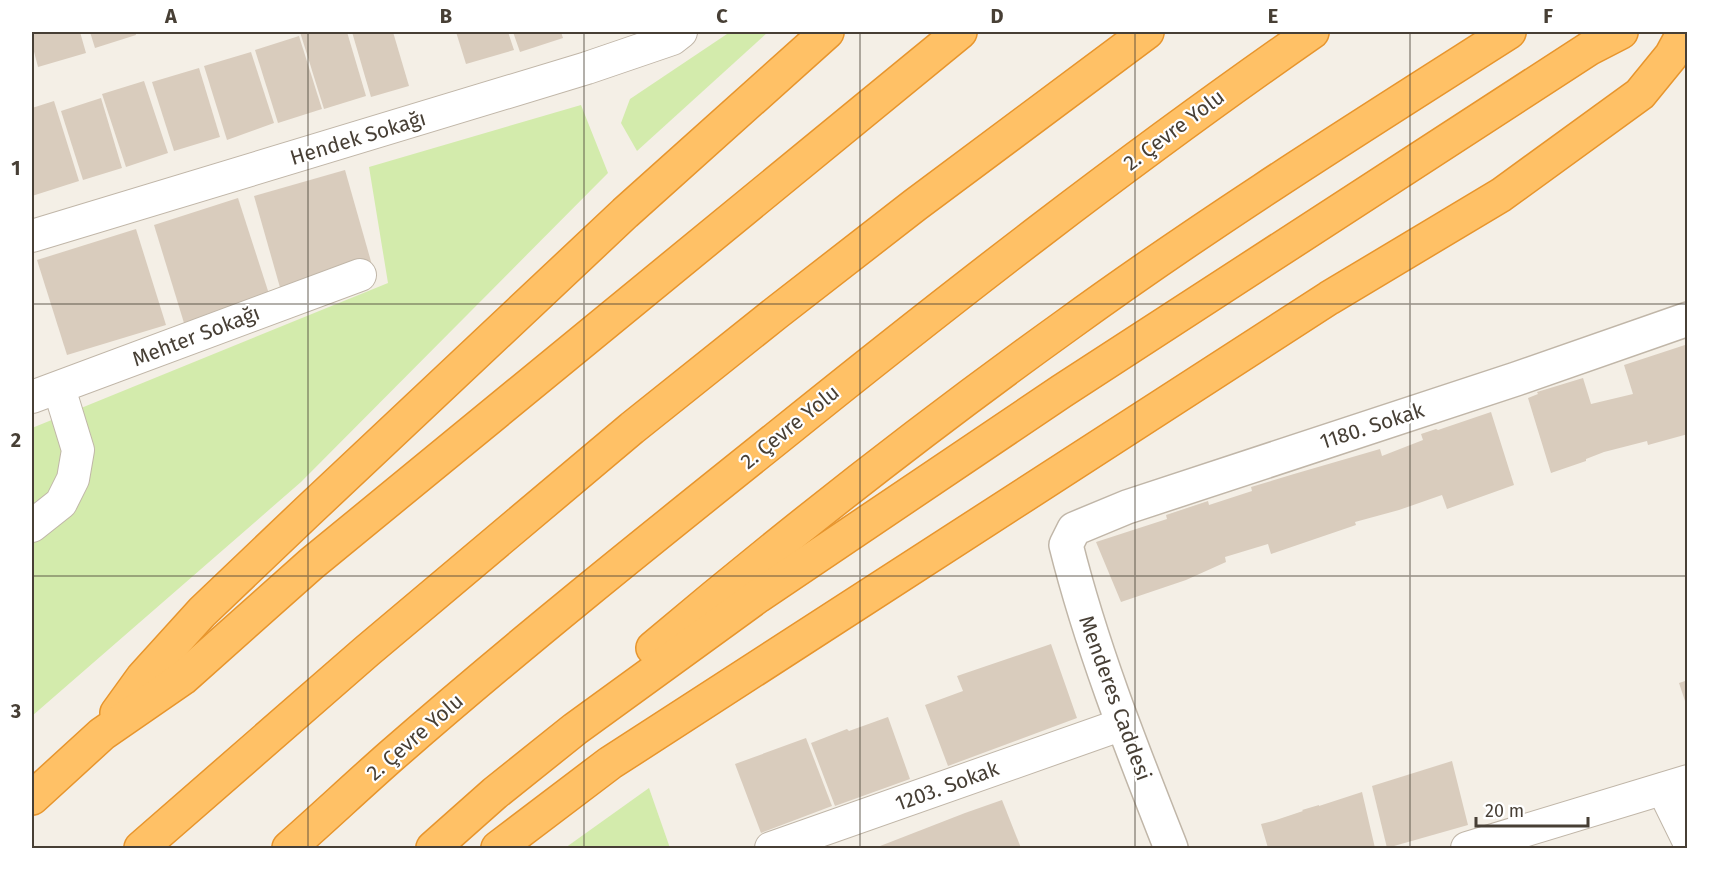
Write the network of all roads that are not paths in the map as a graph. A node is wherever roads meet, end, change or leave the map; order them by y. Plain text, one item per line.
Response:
1 (681, 32) edge
2 (827, 32) edge
3 (960, 32) edge
4 (1147, 32) edge
5 (1312, 32) edge
6 (1509, 32) edge
7 (1621, 32) edge
8 (1684, 32) edge
9 (32, 237) edge
10 (360, 275) dead end
11 (1688, 319) edge
12 (38, 395) edge
13 (32, 526) edge
14 (1066, 545) joint
15 (1123, 724) junction
16 (102, 734) junction
17 (1675, 785) edge
18 (495, 793) junction
19 (32, 798) edge
20 (1688, 840) edge
21 (141, 849) edge
22 (289, 849) edge
23 (433, 849) edge
24 (498, 849) edge
25 (771, 849) edge
26 (1171, 849) edge
27 (1467, 849) edge

1 - 9 street, Hendek Sokağı
2 - 16 highway
3 - 16 highway
4 - 21 highway
5 - 22 highway, 2. Çevre Yolu
6 - 18 highway
7 - 18 highway
8 - 24 highway
10 - 12 street, Mehter Sokağı
11 - 14 street, 1180. Sokak
12 - 13 street
14 - 15 street, Menderes Caddesi
15 - 25 street, 1203. Sokak
15 - 26 street, Menderes Caddesi
16 - 19 highway
17 - 20 street
17 - 27 street
18 - 23 highway

